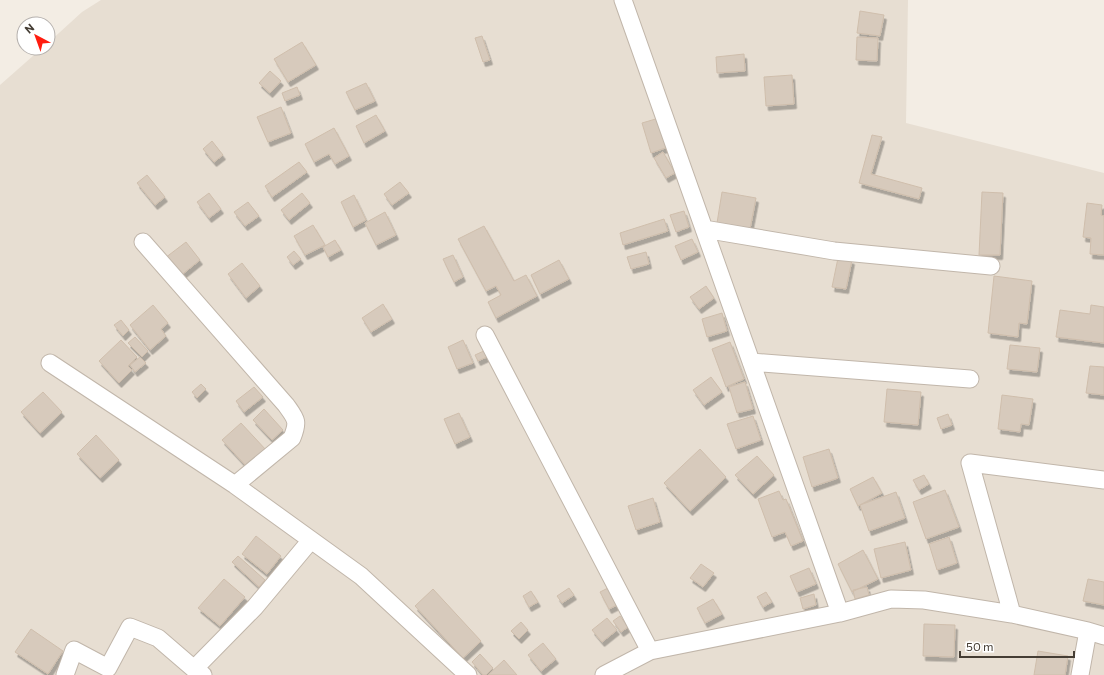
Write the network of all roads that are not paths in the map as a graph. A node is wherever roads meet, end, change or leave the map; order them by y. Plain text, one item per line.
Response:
1 (623, 0) edge
2 (704, 229) junction
3 (143, 242) dead end
4 (991, 266) dead end
5 (485, 334) dead end
6 (751, 362) junction
7 (50, 363) dead end
8 (970, 379) dead end
9 (1104, 480) edge
10 (235, 485) junction
11 (311, 540) junction
12 (840, 613) junction
13 (1012, 614) junction
14 (1096, 633) edge
15 (650, 651) junction
16 (198, 672) edge
17 (65, 675) edge
18 (468, 675) edge
19 (604, 675) edge
20 (1080, 675) edge

1 - 2 street
2 - 4 street
2 - 6 street
3 - 10 street
5 - 15 street
6 - 8 street
6 - 12 street
7 - 10 street
9 - 13 street
10 - 11 street
11 - 16 street
11 - 18 street
12 - 13 street
12 - 15 street
13 - 14 street
14 - 20 street
15 - 19 street
16 - 17 street

